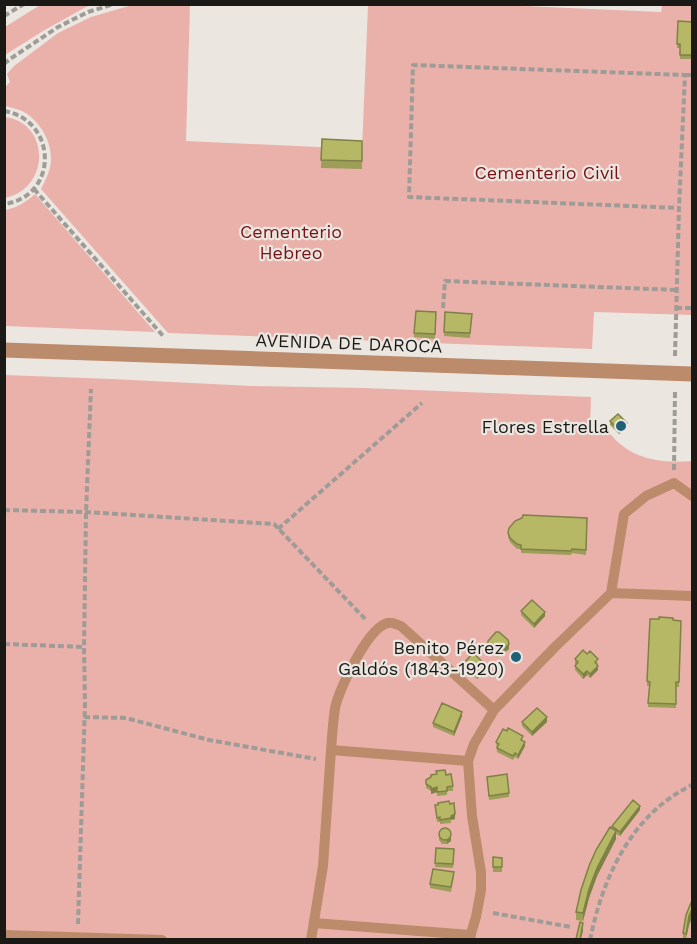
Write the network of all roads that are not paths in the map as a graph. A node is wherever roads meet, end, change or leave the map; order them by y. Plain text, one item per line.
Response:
1 (4, 350) edge
2 (693, 374) edge
3 (693, 496) edge
4 (611, 593) junction
5 (693, 596) edge
6 (494, 710) junction
7 (330, 756) junction
8 (468, 761) junction
9 (315, 923) junction
10 (4, 935) edge
11 (470, 937) edge
12 (162, 939) edge
13 (311, 939) edge

1 - 2 street, AVENIDA DE DAROCA
3 - 4 lane
4 - 5 lane
4 - 6 lane
6 - 7 lane
6 - 8 lane
7 - 8 lane
7 - 9 lane
8 - 11 lane
9 - 11 lane
9 - 13 lane
10 - 12 lane

